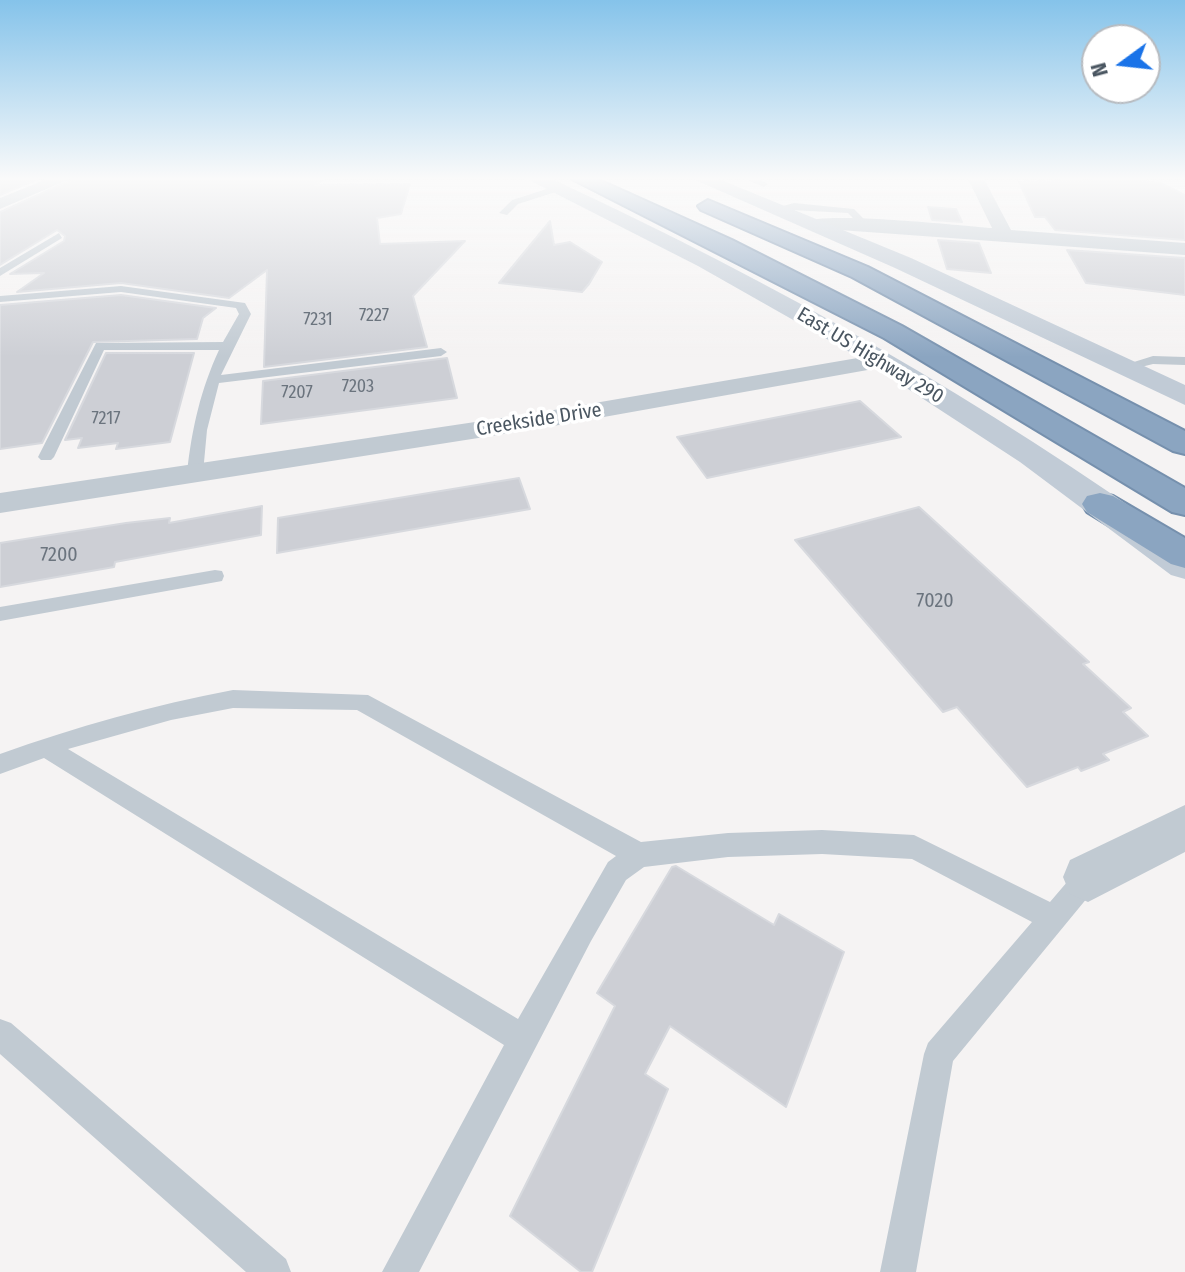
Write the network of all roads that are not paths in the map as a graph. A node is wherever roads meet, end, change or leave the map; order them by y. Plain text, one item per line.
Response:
1 (55, 238) edge
2 (663, 238) edge
3 (706, 238) edge
4 (782, 238) edge
5 (871, 238) edge
6 (1057, 238) edge
7 (1185, 249) edge
8 (860, 272) junction
9 (0, 273) edge
10 (0, 299) edge
11 (224, 346) junction
12 (441, 352) dead end
13 (881, 361) junction
14 (1185, 361) edge
15 (1125, 367) junction
16 (210, 380) junction
17 (1185, 396) edge
18 (1185, 420) edge
19 (1185, 444) edge
20 (46, 457) dead end
21 (195, 473) junction
22 (0, 503) edge
23 (1100, 504) junction
24 (1185, 504) edge
25 (1185, 555) edge
26 (1185, 565) edge
27 (215, 576) dead end
28 (0, 614) edge
29 (45, 747) junction
30 (0, 764) edge
31 (1185, 827) edge
32 (639, 855) junction
33 (1088, 877) joint
34 (1053, 918) junction
35 (0, 1034) edge
36 (523, 1039) junction
37 (273, 1272) edge
38 (400, 1272) edge
39 (898, 1272) edge

1 - 9 lane
2 - 13 main road, East US Highway 290
3 - 24 highway
4 - 8 highway
5 - 15 main road
6 - 7 street
8 - 18 highway
8 - 19 highway
10 - 11 lane
11 - 16 lane
11 - 20 lane
12 - 16 lane
13 - 21 street, Creekside Drive
13 - 23 main road, East US Highway 290
14 - 15 lane
15 - 17 main road
16 - 21 lane
21 - 22 street, Creekside Drive
23 - 25 highway
23 - 26 main road, East US Highway 290
27 - 28 lane
29 - 30 lane
29 - 32 lane
29 - 36 lane
31 - 33 street
32 - 34 lane
32 - 36 lane
33 - 34 lane
34 - 39 lane
35 - 37 lane
36 - 38 lane

